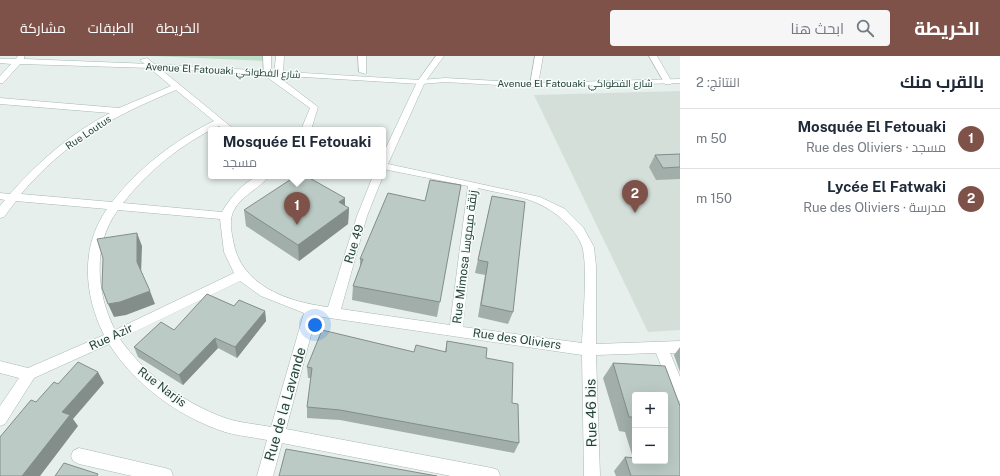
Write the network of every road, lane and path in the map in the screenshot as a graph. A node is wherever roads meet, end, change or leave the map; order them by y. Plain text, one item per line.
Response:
1 (4, 56) edge
2 (61, 56) edge
3 (268, 56) edge
4 (280, 56) edge
5 (362, 56) edge
6 (440, 56) edge
7 (539, 56) edge
8 (653, 56) edge
9 (21, 58) edge
10 (0, 61) edge
11 (147, 63) junction
12 (267, 70) junction
13 (363, 72) junction
14 (278, 73) junction
15 (424, 79) junction
16 (0, 81) edge
17 (680, 81) edge
18 (668, 82) junction
19 (534, 85) junction
20 (177, 87) junction
21 (0, 101) edge
22 (120, 112) junction
23 (220, 122) junction
24 (208, 127) edge
25 (209, 127) edge
26 (226, 127) edge
27 (307, 127) edge
28 (386, 159) edge
29 (386, 166) edge
30 (260, 179) edge
31 (377, 179) edge
32 (474, 184) junction
33 (0, 196) edge
34 (12, 197) junction
35 (115, 205) junction
36 (0, 214) edge
37 (226, 216) junction
38 (241, 275) junction
39 (311, 310) junction
40 (333, 313) junction
41 (456, 330) junction
42 (112, 337) junction
43 (680, 347) edge
44 (661, 348) junction
45 (589, 350) junction
46 (0, 367) edge
47 (29, 374) junction
48 (680, 395) edge
49 (0, 419) edge
50 (275, 435) junction
51 (79, 456) dead end
52 (165, 476) edge
53 (265, 476) edge
54 (492, 476) edge
55 (592, 476) edge

1 - 10 street
2 - 11 street, Avenue El Fatouaki شارع الفطواكي
3 - 12 street
4 - 14 street
5 - 13 street
6 - 15 street
7 - 19 street
8 - 18 street
9 - 10 street, Avenue El Fatouaki شارع الفطواكي
9 - 11 street, Avenue El Fatouaki شارع الفطواكي
9 - 16 street
11 - 12 street, Avenue El Fatouaki شارع الفطواكي
11 - 20 street
12 - 14 street, Avenue El Fatouaki شارع الفطواكي
13 - 14 street, Avenue El Fatouaki شارع الفطواكي
13 - 15 street, Avenue El Fatouaki شارع الفطواكي
14 - 15 street, Avenue El Fatouaki شارع الفطواكي
14 - 27 street
15 - 19 street, Avenue El Fatouaki شارع الفطواكي
15 - 28 street
17 - 18 street, Avenue El Fatouaki شارع الفطواكي
18 - 19 street, Avenue El Fatouaki شارع الفطواكي
20 - 22 street, Rue Loutus
20 - 23 street
21 - 22 street
22 - 34 street, Rue Loutus
23 - 25 street, Rue Narjis
23 - 26 street
24 - 35 street, Rue Narjis
29 - 32 street
30 - 37 street
31 - 40 street, Rue 49
32 - 41 street, Rue Mimosa زنقة ميموسا
32 - 45 street
33 - 34 street
34 - 35 street
34 - 36 street, Rue Loutus
35 - 37 street
35 - 42 street, Rue Narjis
37 - 38 street, Rue des Oliviers
38 - 39 street, Rue des Oliviers
38 - 42 street, Rue Azir
39 - 40 street, Rue des Oliviers
39 - 50 street, Rue de la Lavande
40 - 41 street, Rue des Oliviers
41 - 45 street, Rue des Oliviers
42 - 47 street, Rue Azir
42 - 50 street, Rue Narjis
43 - 44 street, Rue des Oliviers
44 - 45 street, Rue des Oliviers
44 - 48 street
45 - 55 street, Rue 46 bis
46 - 47 street
47 - 49 street
50 - 53 street, Rue de la Lavande
50 - 54 street, Rue Narjis
51 - 52 street

